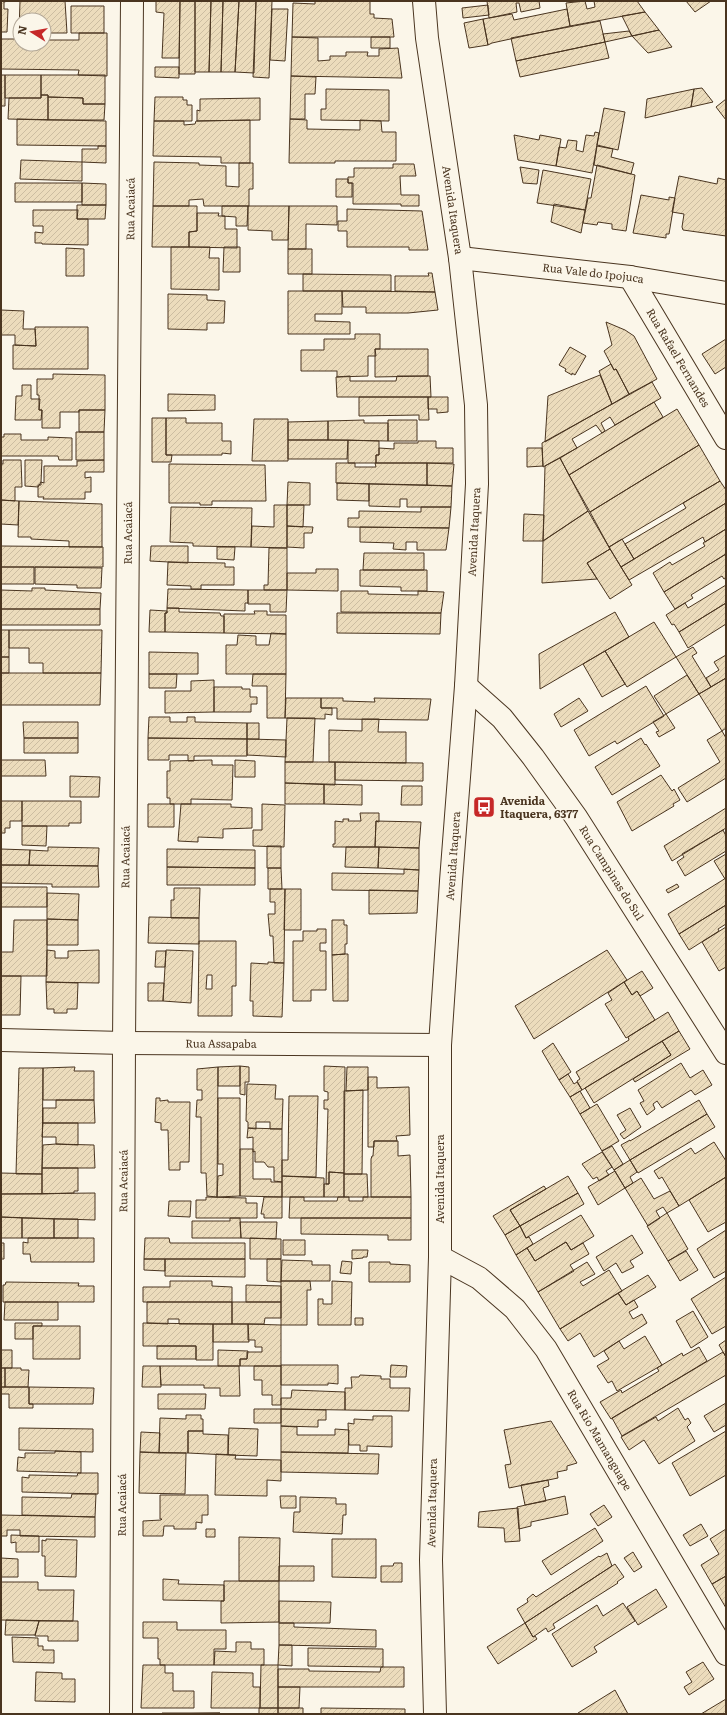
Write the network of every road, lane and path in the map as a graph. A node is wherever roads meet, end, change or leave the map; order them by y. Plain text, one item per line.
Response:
1 (132, 1) edge
2 (424, 1) edge
3 (460, 258) junction
4 (630, 277) junction
5 (726, 293) edge
6 (726, 438) edge
7 (466, 686) junction
8 (1, 1040) edge
9 (124, 1043) junction
10 (440, 1045) junction
11 (726, 1053) edge
12 (440, 1257) junction
13 (726, 1654) edge
14 (121, 1714) edge
15 (435, 1714) edge

1 - 9 street, Rua Acaiacá
2 - 3 street, Avenida Itaquera
3 - 4 street, Rua Vale do Ipojuca
3 - 7 street, Avenida Itaquera
4 - 5 street, Rua Vale do Ipojuca
4 - 6 street, Rua Rafael Fernandes
7 - 10 street, Avenida Itaquera
7 - 11 street, Rua Campinas do Sul
8 - 9 street, Rua Assapaba
9 - 10 street, Rua Assapaba
9 - 14 street, Rua Acaiacá
10 - 12 street, Avenida Itaquera
12 - 13 street, Rua Rio Mamanguape
12 - 15 street, Avenida Itaquera

